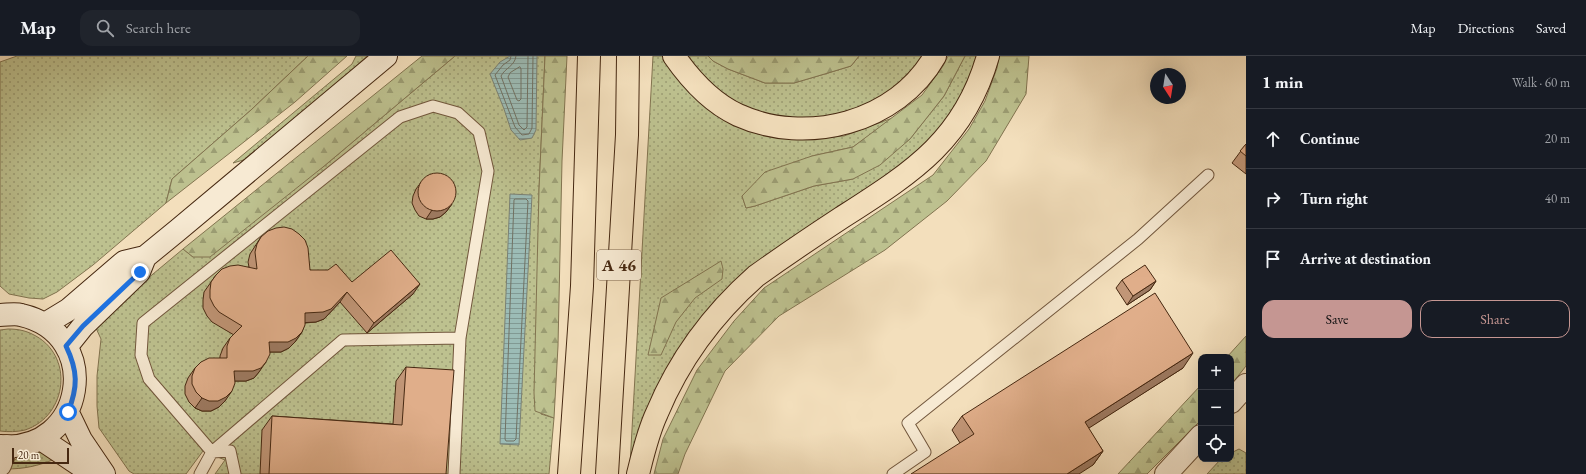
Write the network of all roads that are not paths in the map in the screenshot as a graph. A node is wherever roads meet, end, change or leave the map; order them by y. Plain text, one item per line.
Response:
1 (386, 56) edge
2 (589, 56) edge
3 (628, 56) edge
4 (674, 56) edge
5 (935, 56) edge
6 (988, 56) edge
7 (1208, 175) dead end
8 (145, 256) junction
9 (0, 315) edge
10 (45, 324) junction
11 (460, 338) junction
12 (66, 346) junction
13 (1246, 385) edge
14 (1234, 399) edge
15 (68, 412) junction
16 (41, 439) junction
17 (1198, 439) edge
18 (2, 452) edge
19 (212, 452) junction
20 (93, 474) edge
21 (104, 474) edge
22 (200, 474) edge
23 (235, 474) edge
24 (454, 474) edge
25 (569, 474) edge
26 (607, 474) edge
27 (638, 474) edge
28 (892, 474) edge
29 (1166, 474) edge

1 - 8 main road
2 - 25 highway, A 46
3 - 26 highway, A 46
4 - 5 highway
6 - 27 highway
7 - 28 lane
8 - 10 main road
8 - 12 main road
9 - 10 main road
10 - 12 main road
11 - 19 lane
11 - 19 lane
11 - 24 lane
12 - 15 main road
13 - 14 main road
15 - 16 main road
15 - 21 main road
16 - 18 main road
16 - 20 main road
17 - 29 main road
19 - 22 lane
19 - 23 lane

